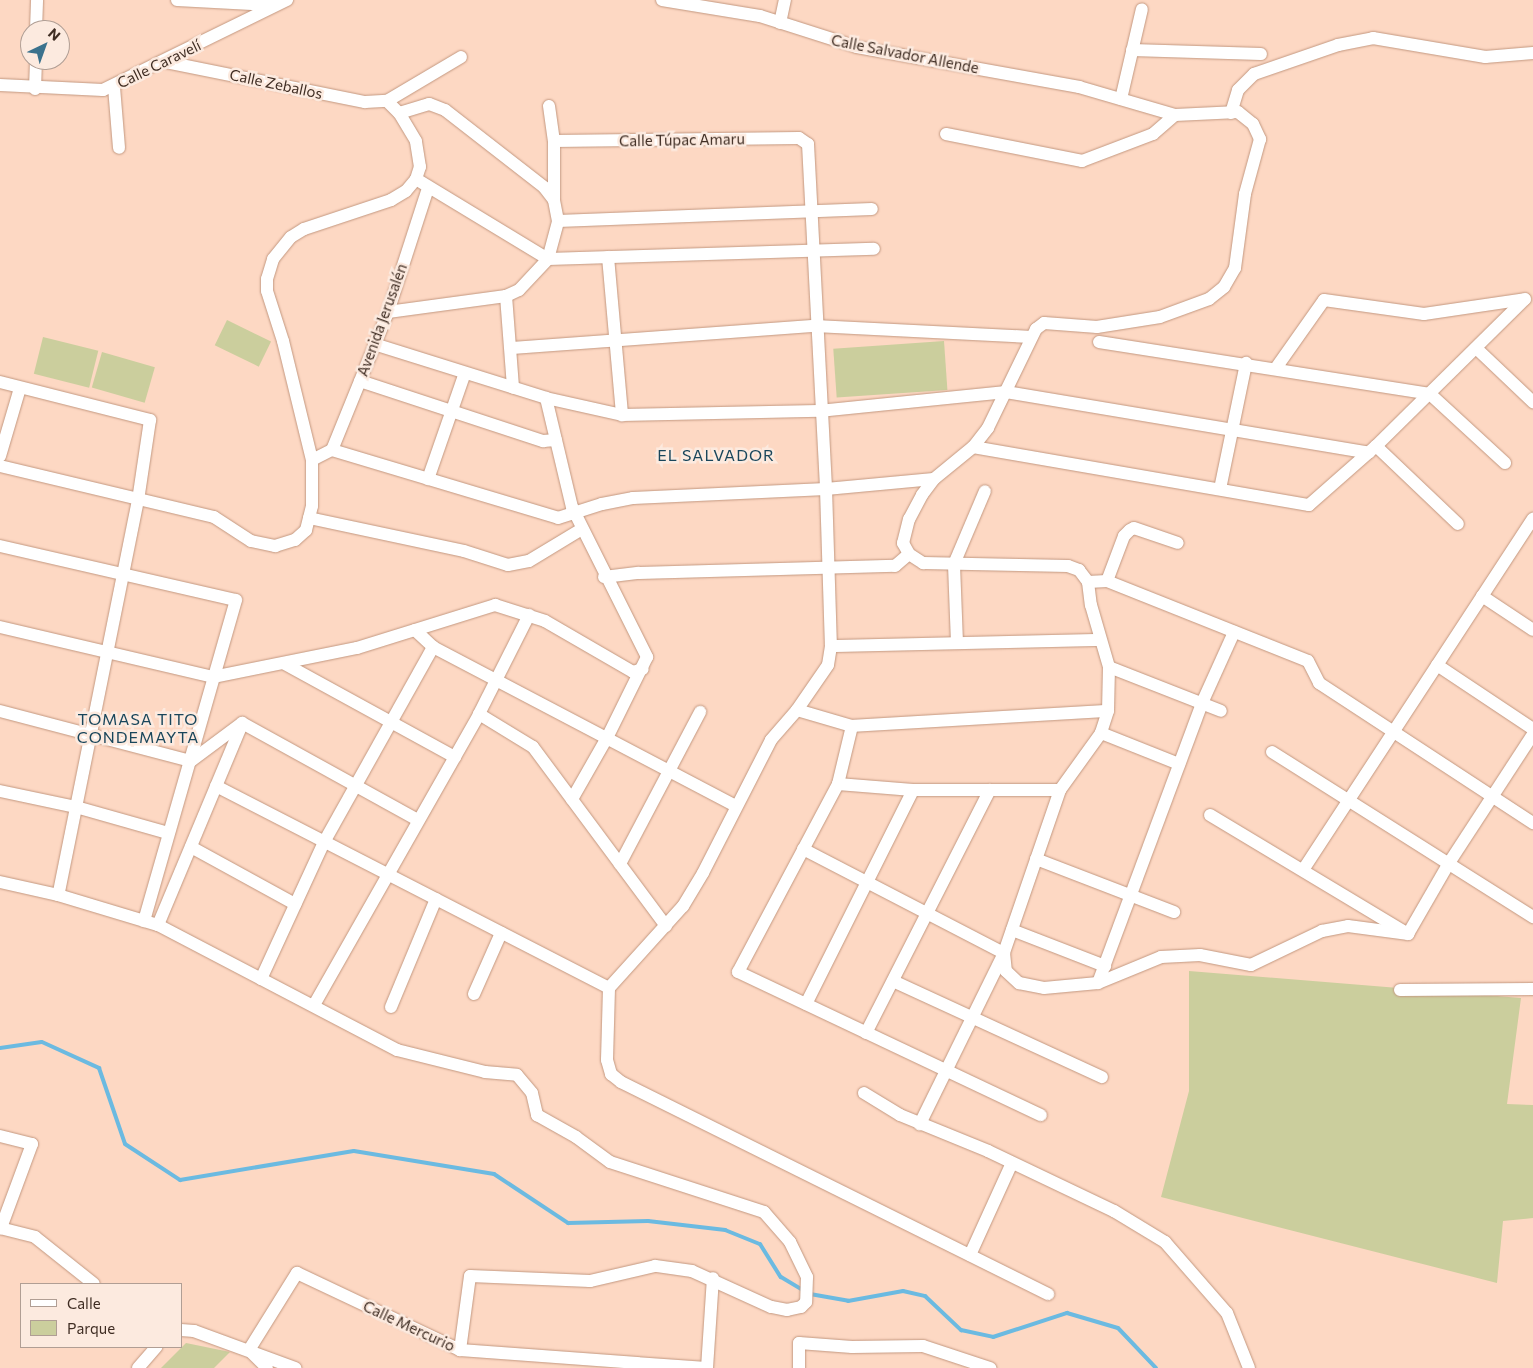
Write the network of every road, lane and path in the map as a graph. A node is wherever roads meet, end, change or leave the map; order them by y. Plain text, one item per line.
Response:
1 (37, 0) edge
2 (177, 0) edge
3 (287, 0) edge
4 (662, 0) edge
5 (785, 0) edge
6 (274, 5) junction
7 (1142, 9) dead end
8 (36, 20) edge
9 (780, 23) junction
10 (1132, 50) junction
11 (1533, 53) edge
12 (1262, 54) dead end
13 (461, 57) dead end
14 (166, 62) junction
15 (36, 70) edge
16 (0, 86) edge
17 (114, 87) junction
18 (35, 89) junction
19 (1121, 99) junction
20 (387, 101) junction
21 (549, 106) dead end
22 (400, 113) junction
23 (1231, 113) junction
24 (1175, 116) junction
25 (946, 134) dead end
26 (554, 141) junction
27 (119, 148) dead end
28 (416, 179) junction
29 (428, 188) junction
30 (554, 200) junction
31 (872, 209) dead end
32 (810, 211) junction
33 (558, 221) junction
34 (874, 249) dead end
35 (811, 251) junction
36 (608, 257) junction
37 (548, 260) junction
38 (506, 296) junction
39 (388, 312) junction
40 (815, 326) junction
41 (1031, 337) junction
42 (615, 341) junction
43 (1099, 342) dead end
44 (374, 344) junction
45 (512, 348) junction
46 (1476, 348) junction
47 (1246, 363) junction
48 (1276, 368) junction
49 (465, 372) junction
50 (360, 381) junction
51 (0, 382) edge
52 (20, 388) junction
53 (513, 388) junction
54 (1006, 392) junction
55 (1430, 394) junction
56 (546, 398) junction
57 (1533, 402) edge
58 (451, 411) junction
59 (819, 411) junction
60 (622, 415) junction
61 (1232, 430) junction
62 (556, 440) junction
63 (973, 447) junction
64 (332, 450) junction
65 (1373, 450) junction
66 (0, 456) edge
67 (312, 460) junction
68 (1505, 463) dead end
69 (0, 466) edge
70 (428, 479) junction
71 (934, 479) junction
72 (826, 489) junction
73 (1220, 489) junction
74 (984, 491) dead end
75 (138, 500) junction
76 (576, 515) junction
77 (308, 518) junction
78 (1533, 518) edge
79 (1458, 524) dead end
80 (582, 529) junction
81 (1529, 534) edge
82 (1178, 543) dead end
83 (0, 546) edge
84 (909, 554) junction
85 (954, 564) junction
86 (827, 568) junction
87 (124, 572) junction
88 (604, 577) junction
89 (1107, 581) junction
90 (1088, 582) junction
91 (1482, 596) junction
92 (528, 615) junction
93 (0, 627) edge
94 (415, 630) junction
95 (1533, 630) edge
96 (1234, 632) junction
97 (1100, 640) junction
98 (957, 643) junction
99 (831, 646) junction
100 (433, 647) junction
101 (108, 652) junction
102 (285, 664) junction
103 (1437, 665) junction
104 (1109, 666) junction
105 (643, 669) junction
106 (213, 676) junction
107 (495, 680) junction
108 (1202, 703) junction
109 (797, 710) junction
110 (0, 711) edge
111 (1108, 711) junction
112 (1221, 711) dead end
113 (700, 712) dead end
114 (479, 714) junction
115 (242, 723) junction
116 (390, 724) junction
117 (852, 726) junction
118 (1533, 729) edge
119 (1394, 730) junction
120 (92, 733) junction
121 (1101, 733) junction
122 (1533, 734) edge
123 (608, 736) junction
124 (1272, 752) dead end
125 (455, 757) junction
126 (191, 761) junction
127 (1179, 764) junction
128 (672, 771) junction
129 (838, 784) junction
130 (356, 785) junction
131 (216, 786) junction
132 (912, 790) junction
133 (990, 790) junction
134 (1060, 790) junction
135 (0, 791) edge
136 (1492, 796) junction
137 (572, 799) junction
138 (1349, 799) junction
139 (736, 806) junction
140 (76, 807) junction
141 (1210, 815) dead end
142 (418, 820) junction
143 (1533, 823) edge
144 (168, 833) junction
145 (323, 844) junction
146 (191, 847) junction
147 (803, 849) junction
148 (1036, 859) junction
149 (1449, 863) junction
150 (620, 864) junction
151 (1303, 870) junction
152 (389, 875) junction
153 (0, 882) edge
154 (864, 883) junction
155 (58, 895) junction
156 (1131, 895) junction
157 (436, 899) junction
158 (295, 904) junction
159 (1174, 912) dead end
160 (926, 914) junction
161 (1533, 917) edge
162 (144, 921) junction
163 (158, 925) junction
164 (666, 926) junction
165 (1012, 930) junction
166 (501, 932) junction
167 (1408, 934) junction
168 (1004, 953) junction
169 (1105, 966) junction
170 (261, 979) junction
171 (893, 981) junction
172 (1098, 983) junction
173 (609, 988) junction
174 (1533, 989) edge
175 (1400, 990) dead end
176 (474, 994) dead end
177 (806, 1004) junction
178 (314, 1005) junction
179 (391, 1007) dead end
180 (972, 1018) junction
181 (866, 1033) junction
182 (944, 1070) junction
183 (1102, 1077) dead end
184 (864, 1093) dead end
185 (1041, 1115) dead end
186 (920, 1124) junction
187 (0, 1136) edge
188 (1012, 1163) junction
189 (0, 1228) edge
190 (970, 1255) junction
191 (713, 1278) junction
192 (93, 1283) edge
193 (1048, 1294) dead end
194 (182, 1330) edge
195 (155, 1348) edge
196 (249, 1350) junction
197 (460, 1350) junction
198 (139, 1368) edge
199 (268, 1368) edge
200 (296, 1368) edge
201 (707, 1368) edge
202 (799, 1368) edge
203 (990, 1368) edge
204 (1250, 1368) edge

1 - 8 street
2 - 6 street
3 - 6 street
4 - 9 street, Calle Salvador Allende
5 - 9 street
6 - 14 street, Calle Caravelí
7 - 10 street
9 - 19 street, Calle Salvador Allende
10 - 12 street
10 - 19 street
11 - 23 street
13 - 20 street
14 - 17 street, Calle Caravelí
14 - 20 street, Calle Zeballos
15 - 18 street
16 - 18 street, Calle Caravelí
17 - 18 street, Calle Caravelí
17 - 27 street
19 - 24 street, Calle Salvador Allende
20 - 22 street
21 - 26 street
22 - 28 street
22 - 30 street
23 - 24 street
23 - 41 street
24 - 25 street
26 - 30 street
26 - 32 street, Calle Túpac Amaru
28 - 29 street
28 - 67 street
29 - 37 street
29 - 39 street, Avenida Jerusalén
30 - 33 street
31 - 32 street
32 - 33 street
32 - 35 street
33 - 37 street
34 - 35 street
35 - 36 street
35 - 40 street
36 - 37 street
36 - 42 street
37 - 38 street
38 - 39 street
38 - 45 street
39 - 44 street, Avenida Jerusalén
40 - 41 street
40 - 42 street
40 - 59 street
41 - 54 street
42 - 45 street
42 - 60 street
43 - 47 street
44 - 49 street
44 - 50 street, Avenida Jerusalén
45 - 53 street
46 - 48 street
46 - 55 street
46 - 57 street
47 - 48 street
47 - 61 street
48 - 55 street
49 - 53 street
49 - 58 street
50 - 58 street
50 - 64 street, Avenida Jerusalén
51 - 52 street
52 - 66 street
52 - 75 street
53 - 56 street
54 - 59 street
54 - 61 street
54 - 63 street
55 - 65 street
55 - 68 street
56 - 60 street
56 - 62 street
58 - 62 street
58 - 70 street
59 - 60 street
59 - 72 street
61 - 65 street
61 - 73 street
62 - 76 street
63 - 71 street
63 - 73 street
64 - 67 street
64 - 70 street
65 - 73 street
65 - 79 street
67 - 77 street
69 - 75 street
70 - 76 street
71 - 72 street
71 - 84 street
72 - 76 street
72 - 86 street
74 - 85 street
75 - 77 street
75 - 87 street
76 - 80 street
77 - 80 street
78 - 81 street
80 - 88 street
81 - 91 street
82 - 89 street
83 - 87 street
84 - 85 street
84 - 86 street
85 - 90 street
85 - 98 street
86 - 88 street
86 - 99 street
87 - 101 street
87 - 106 street
88 - 105 street
89 - 90 street
89 - 96 street
90 - 97 street
91 - 95 street
91 - 103 street
92 - 94 street
92 - 105 street
92 - 107 street
93 - 101 street
94 - 100 street
94 - 102 street
96 - 108 street
96 - 119 street
97 - 98 street
97 - 104 street
98 - 99 street
99 - 109 street
100 - 107 street
100 - 116 street
101 - 106 street
101 - 120 street
102 - 106 street
102 - 116 street
103 - 118 street
103 - 119 street
104 - 108 street
104 - 111 street
105 - 123 street
106 - 126 street
107 - 114 street
107 - 123 street
108 - 112 street
108 - 127 street
109 - 117 street
109 - 139 street
110 - 120 street
111 - 117 street
111 - 121 street
113 - 128 street
114 - 125 street
114 - 137 street
115 - 126 street
115 - 130 street
115 - 131 street
116 - 125 street
116 - 130 street
117 - 129 street
119 - 136 street
119 - 138 street
120 - 126 street
120 - 140 street
121 - 127 street
121 - 134 street
122 - 136 street
123 - 128 street
123 - 137 street
124 - 138 street
125 - 142 street
126 - 144 street
127 - 156 street
128 - 139 street
128 - 150 street
129 - 132 street
129 - 147 street
130 - 142 street
130 - 145 street
131 - 145 street
131 - 146 street
132 - 133 street
132 - 154 street
133 - 134 street
133 - 160 street
134 - 148 street
135 - 140 street
136 - 143 street
136 - 149 street
137 - 150 street
138 - 149 street
138 - 151 street
139 - 164 street
140 - 144 street
140 - 155 street
141 - 151 street
142 - 152 street
144 - 162 street
145 - 152 street
145 - 158 street
146 - 158 street
146 - 163 street
147 - 154 street
147 - 177 street
148 - 156 street
148 - 165 street
149 - 161 street
149 - 167 street
150 - 164 street
151 - 167 street
152 - 157 street
152 - 178 street
153 - 155 street
154 - 160 street
154 - 177 street
155 - 162 street
156 - 159 street
156 - 169 street
157 - 166 street
157 - 179 street
158 - 170 street
160 - 168 street
160 - 171 street
162 - 163 street
163 - 170 street
164 - 173 street
165 - 168 street
165 - 169 street
166 - 173 street
166 - 176 street
167 - 172 street
168 - 172 street
168 - 180 street
169 - 172 street
170 - 178 street
171 - 180 street
171 - 181 street
173 - 190 street
174 - 175 street
177 - 181 street
178 - 191 street
180 - 182 street
180 - 183 street
181 - 182 street
182 - 185 street
182 - 186 street
184 - 186 street
186 - 188 street
187 - 189 street
188 - 190 street
188 - 204 street
189 - 192 street
190 - 193 street
191 - 197 street
191 - 201 street
194 - 196 street
195 - 198 street
196 - 197 street, Calle Mercurio
196 - 199 street
196 - 200 street
197 - 201 street, Calle Mercurio
202 - 203 street

